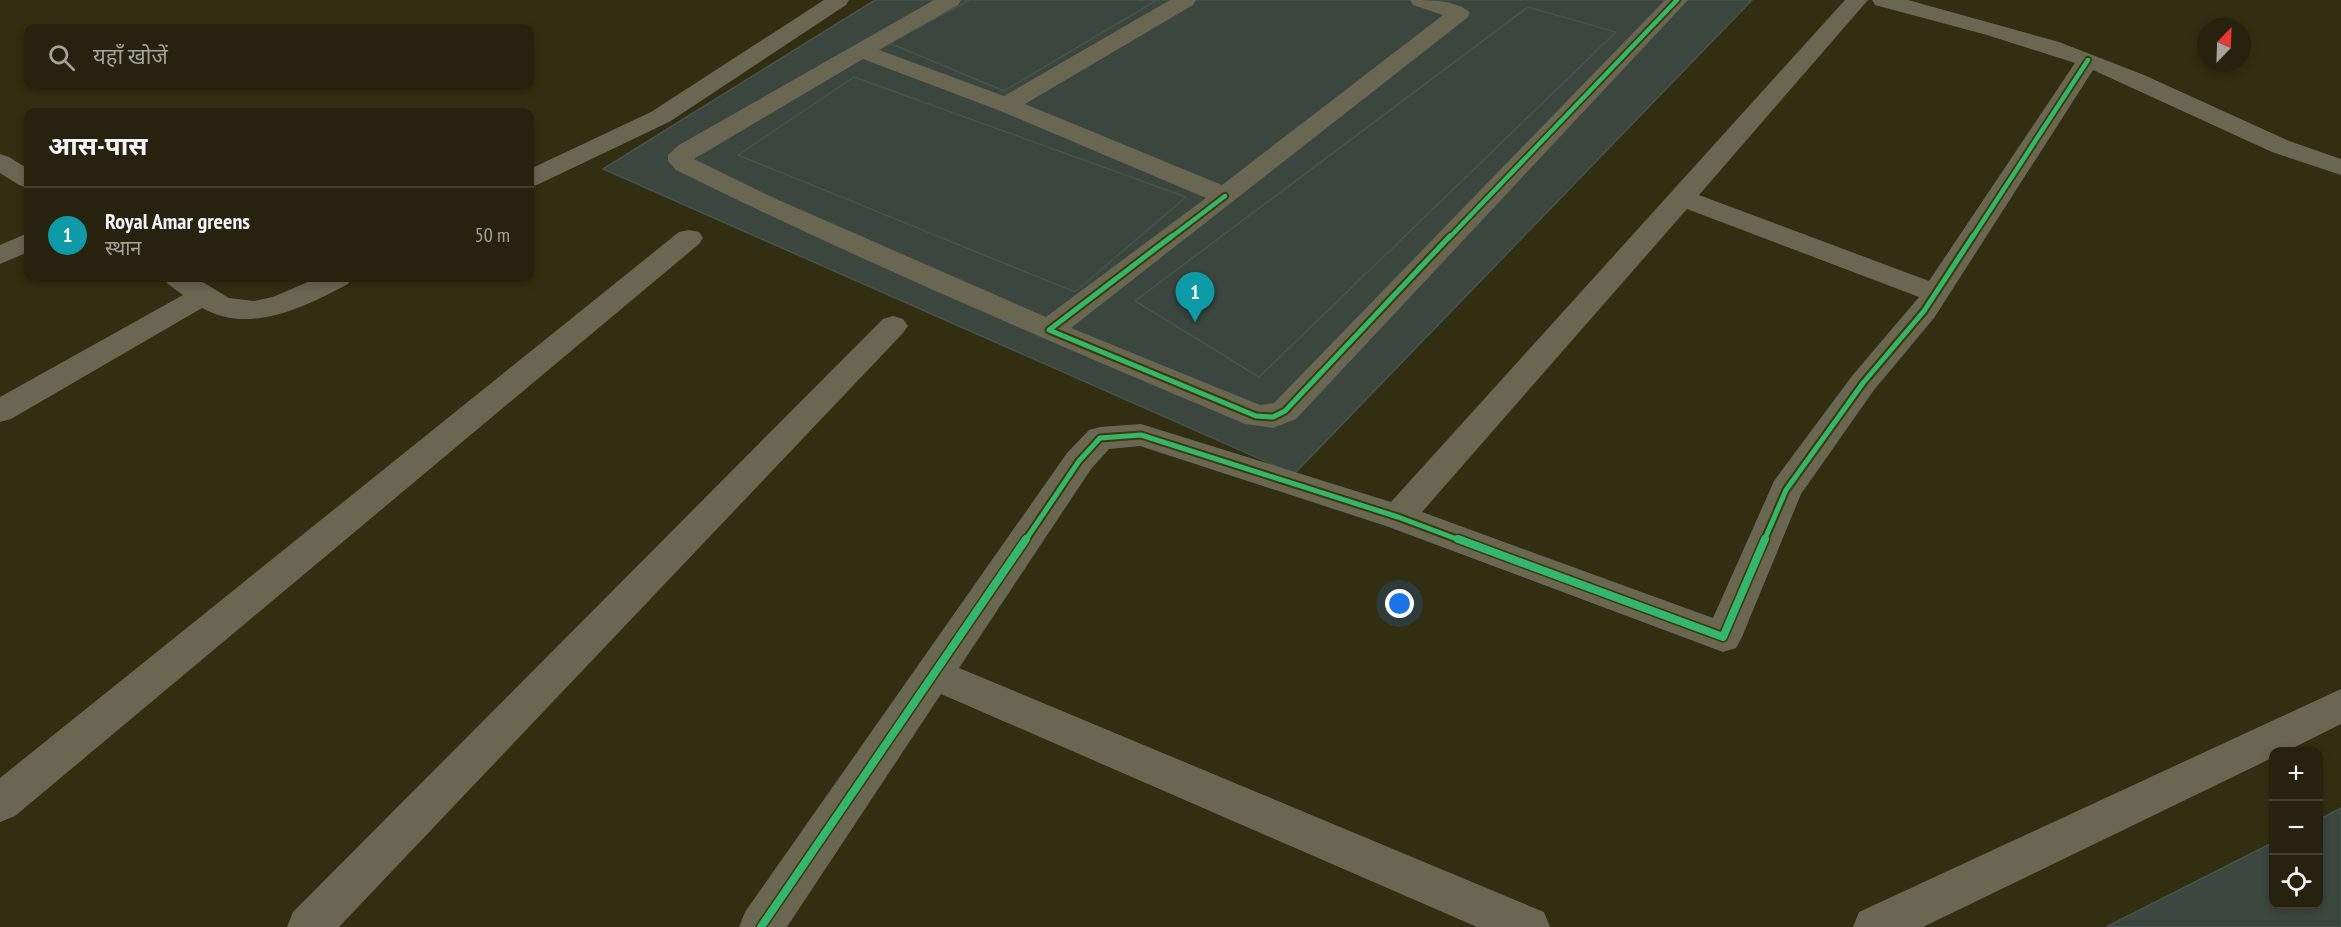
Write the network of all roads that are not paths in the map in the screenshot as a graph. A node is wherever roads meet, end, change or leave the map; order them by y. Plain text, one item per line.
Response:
1 (838, 0) edge
2 (950, 0) edge
3 (1185, 0) edge
4 (1421, 0) edge
5 (1677, 0) edge
6 (1857, 0) edge
7 (1883, 0) edge
8 (1468, 7) edge
9 (862, 51) junction
10 (2088, 60) junction
11 (1006, 105) junction
12 (0, 162) edge
13 (2341, 167) edge
14 (24, 177) edge
15 (534, 177) edge
16 (1225, 196) junction
17 (1682, 198) junction
18 (690, 238) dead end
19 (24, 244) edge
20 (0, 256) edge
21 (184, 282) edge
22 (330, 282) edge
23 (1935, 293) junction
24 (204, 295) junction
25 (892, 326) dead end
26 (1049, 330) junction
27 (0, 411) edge
28 (1398, 517) junction
29 (934, 674) junction
30 (2341, 706) edge
31 (0, 803) edge
32 (309, 927) edge
33 (760, 927) edge
34 (1528, 927) edge
35 (1875, 927) edge

1 - 15 street
2 - 9 street
3 - 11 street
4 - 8 street
5 - 26 street
6 - 17 street
7 - 10 street
8 - 16 street
9 - 11 street
9 - 26 street
10 - 13 street
10 - 23 street
11 - 16 street
12 - 14 street
16 - 26 street
17 - 23 street
17 - 28 street
18 - 31 street
19 - 20 street
21 - 24 street
22 - 24 street
23 - 28 street
24 - 27 street
25 - 32 street
28 - 29 street
29 - 33 street
29 - 34 street
30 - 35 street

